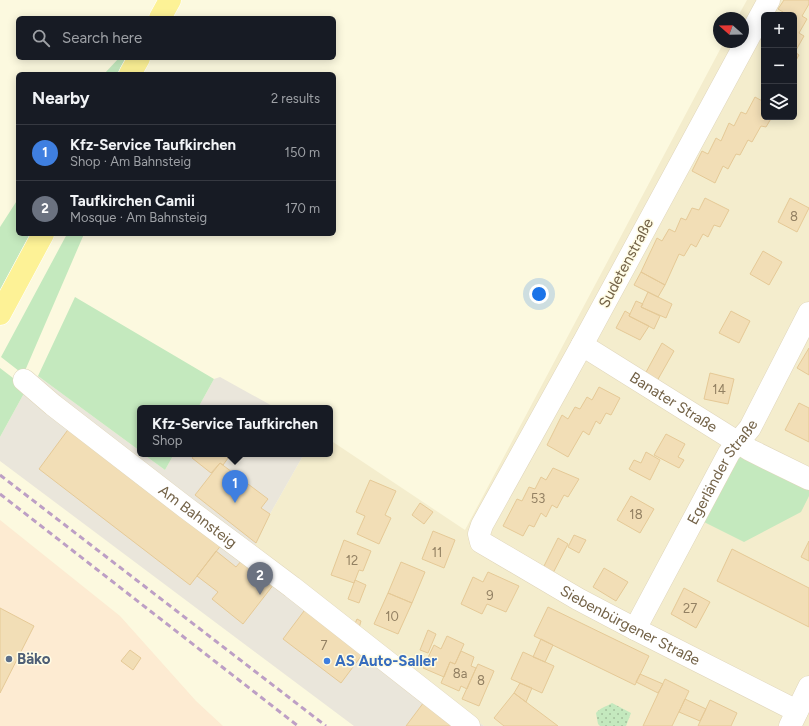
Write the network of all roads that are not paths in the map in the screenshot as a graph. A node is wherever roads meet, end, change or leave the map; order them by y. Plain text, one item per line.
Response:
1 (170, 0) edge
2 (769, 0) edge
3 (161, 16) edge
4 (138, 60) edge
5 (131, 72) edge
6 (42, 236) edge
7 (809, 313) edge
8 (0, 314) edge
9 (582, 345) junction
10 (24, 380) dead end
11 (737, 442) junction
12 (809, 479) edge
13 (482, 525) joint
14 (635, 629) junction
15 (809, 687) edge
16 (794, 718) edge
17 (468, 726) edge

1 - 3 main road
2 - 9 street, Sudetenstraße
4 - 5 main road
6 - 8 main road
7 - 11 street, Egerländer Straße
9 - 11 street, Banater Straße
9 - 13 street, Sudetenstraße
10 - 17 street, Am Bahnsteig
11 - 12 street, Banater Straße
11 - 14 street, Egerländer Straße
13 - 14 street, Siebenbürgener Straße
14 - 16 street, Siebenbürgener Straße
15 - 16 street

